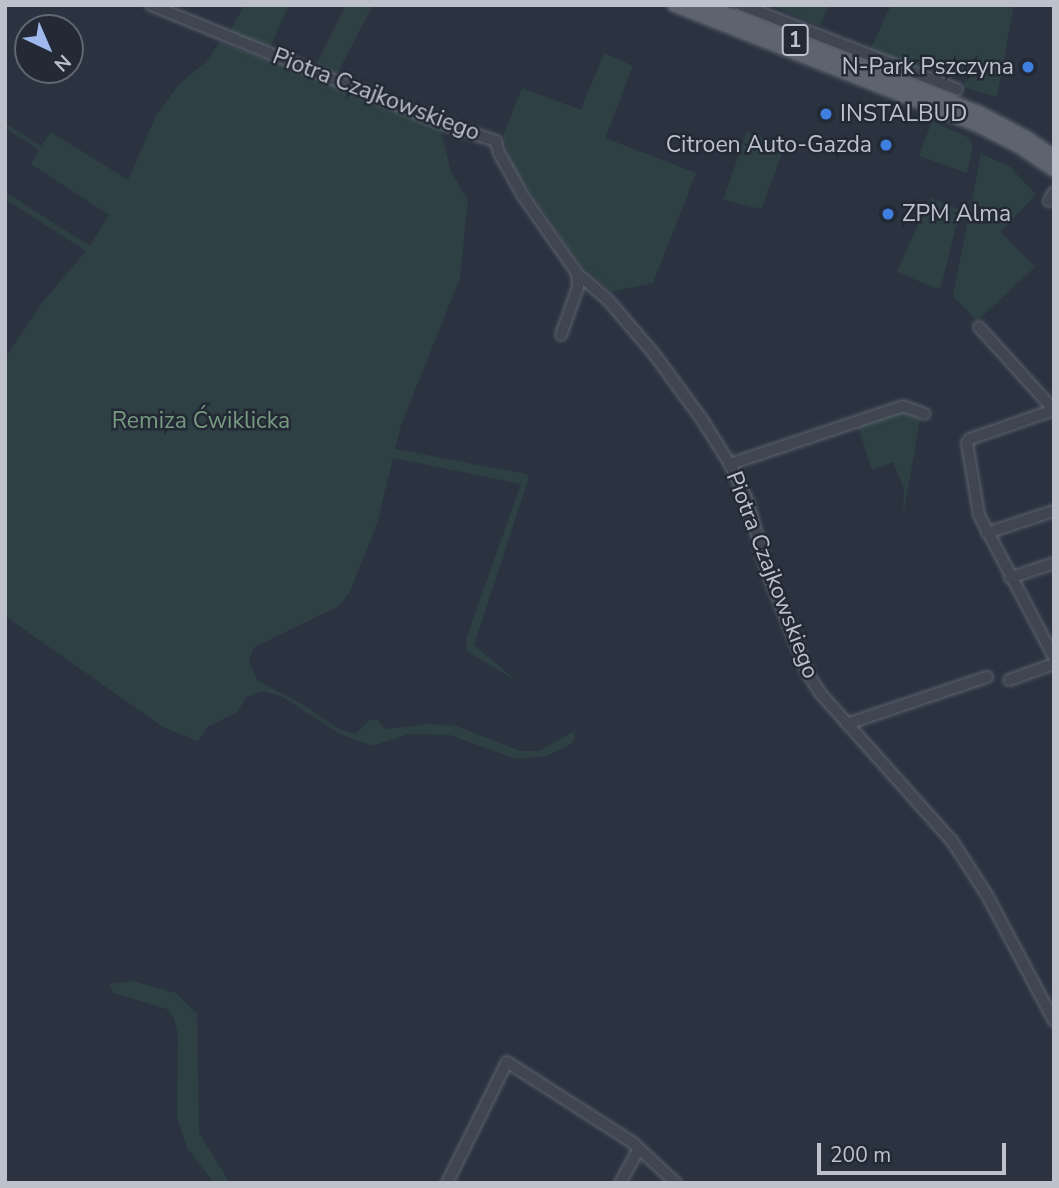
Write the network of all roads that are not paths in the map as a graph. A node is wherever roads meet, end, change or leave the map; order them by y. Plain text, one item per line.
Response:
1 (152, 5) edge
2 (674, 5) edge
3 (704, 5) edge
4 (741, 5) edge
5 (957, 89) dead end
6 (1027, 138) junction
7 (1054, 144) edge
8 (1054, 156) edge
9 (1054, 170) edge
10 (577, 272) junction
11 (979, 327) dead end
12 (561, 335) dead end
13 (1054, 410) edge
14 (925, 414) dead end
15 (730, 464) junction
16 (1054, 511) edge
17 (987, 533) junction
18 (1054, 563) edge
19 (1010, 578) junction
20 (1049, 641) edge
21 (1054, 657) edge
22 (1054, 664) edge
23 (987, 677) dead end
24 (1009, 680) dead end
25 (847, 724) junction
26 (1054, 1021) edge
27 (639, 1149) junction
28 (447, 1183) edge
29 (620, 1183) edge
30 (676, 1183) edge

1 - 10 street, Piotra Czajkowskiego
2 - 9 main road, 1
3 - 6 main road, 1
4 - 5 street
6 - 7 main road
6 - 8 main road, 1
10 - 12 street
10 - 15 street, Piotra Czajkowskiego
11 - 13 street
13 - 17 street
14 - 15 street
15 - 25 street, Piotra Czajkowskiego
16 - 17 street
17 - 19 street
18 - 19 street
19 - 20 street
20 - 21 street
22 - 24 street
23 - 25 street
25 - 26 street, Piotra Czajkowskiego
27 - 28 street
27 - 29 street
27 - 30 street

